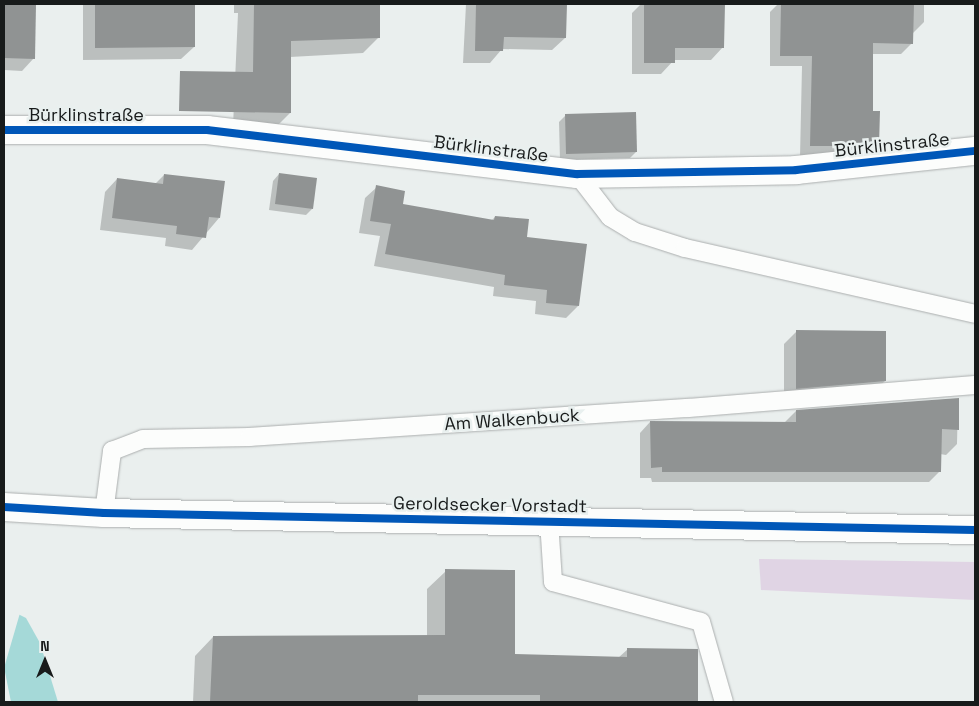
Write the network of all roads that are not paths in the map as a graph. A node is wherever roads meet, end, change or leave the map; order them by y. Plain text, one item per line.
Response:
1 (4, 130) edge
2 (975, 151) edge
3 (577, 174) junction
4 (975, 314) edge
5 (975, 385) edge
6 (4, 507) edge
7 (104, 513) junction
8 (549, 521) junction
9 (975, 530) edge
10 (724, 702) edge

1 - 3 street, Bürklinstraße
2 - 3 street, Bürklinstraße
3 - 4 lane
5 - 7 lane, Am Walkenbuck
6 - 7 street, Geroldsecker Vorstadt
7 - 8 street, Geroldsecker Vorstadt
8 - 9 street, Geroldsecker Vorstadt
8 - 10 lane

